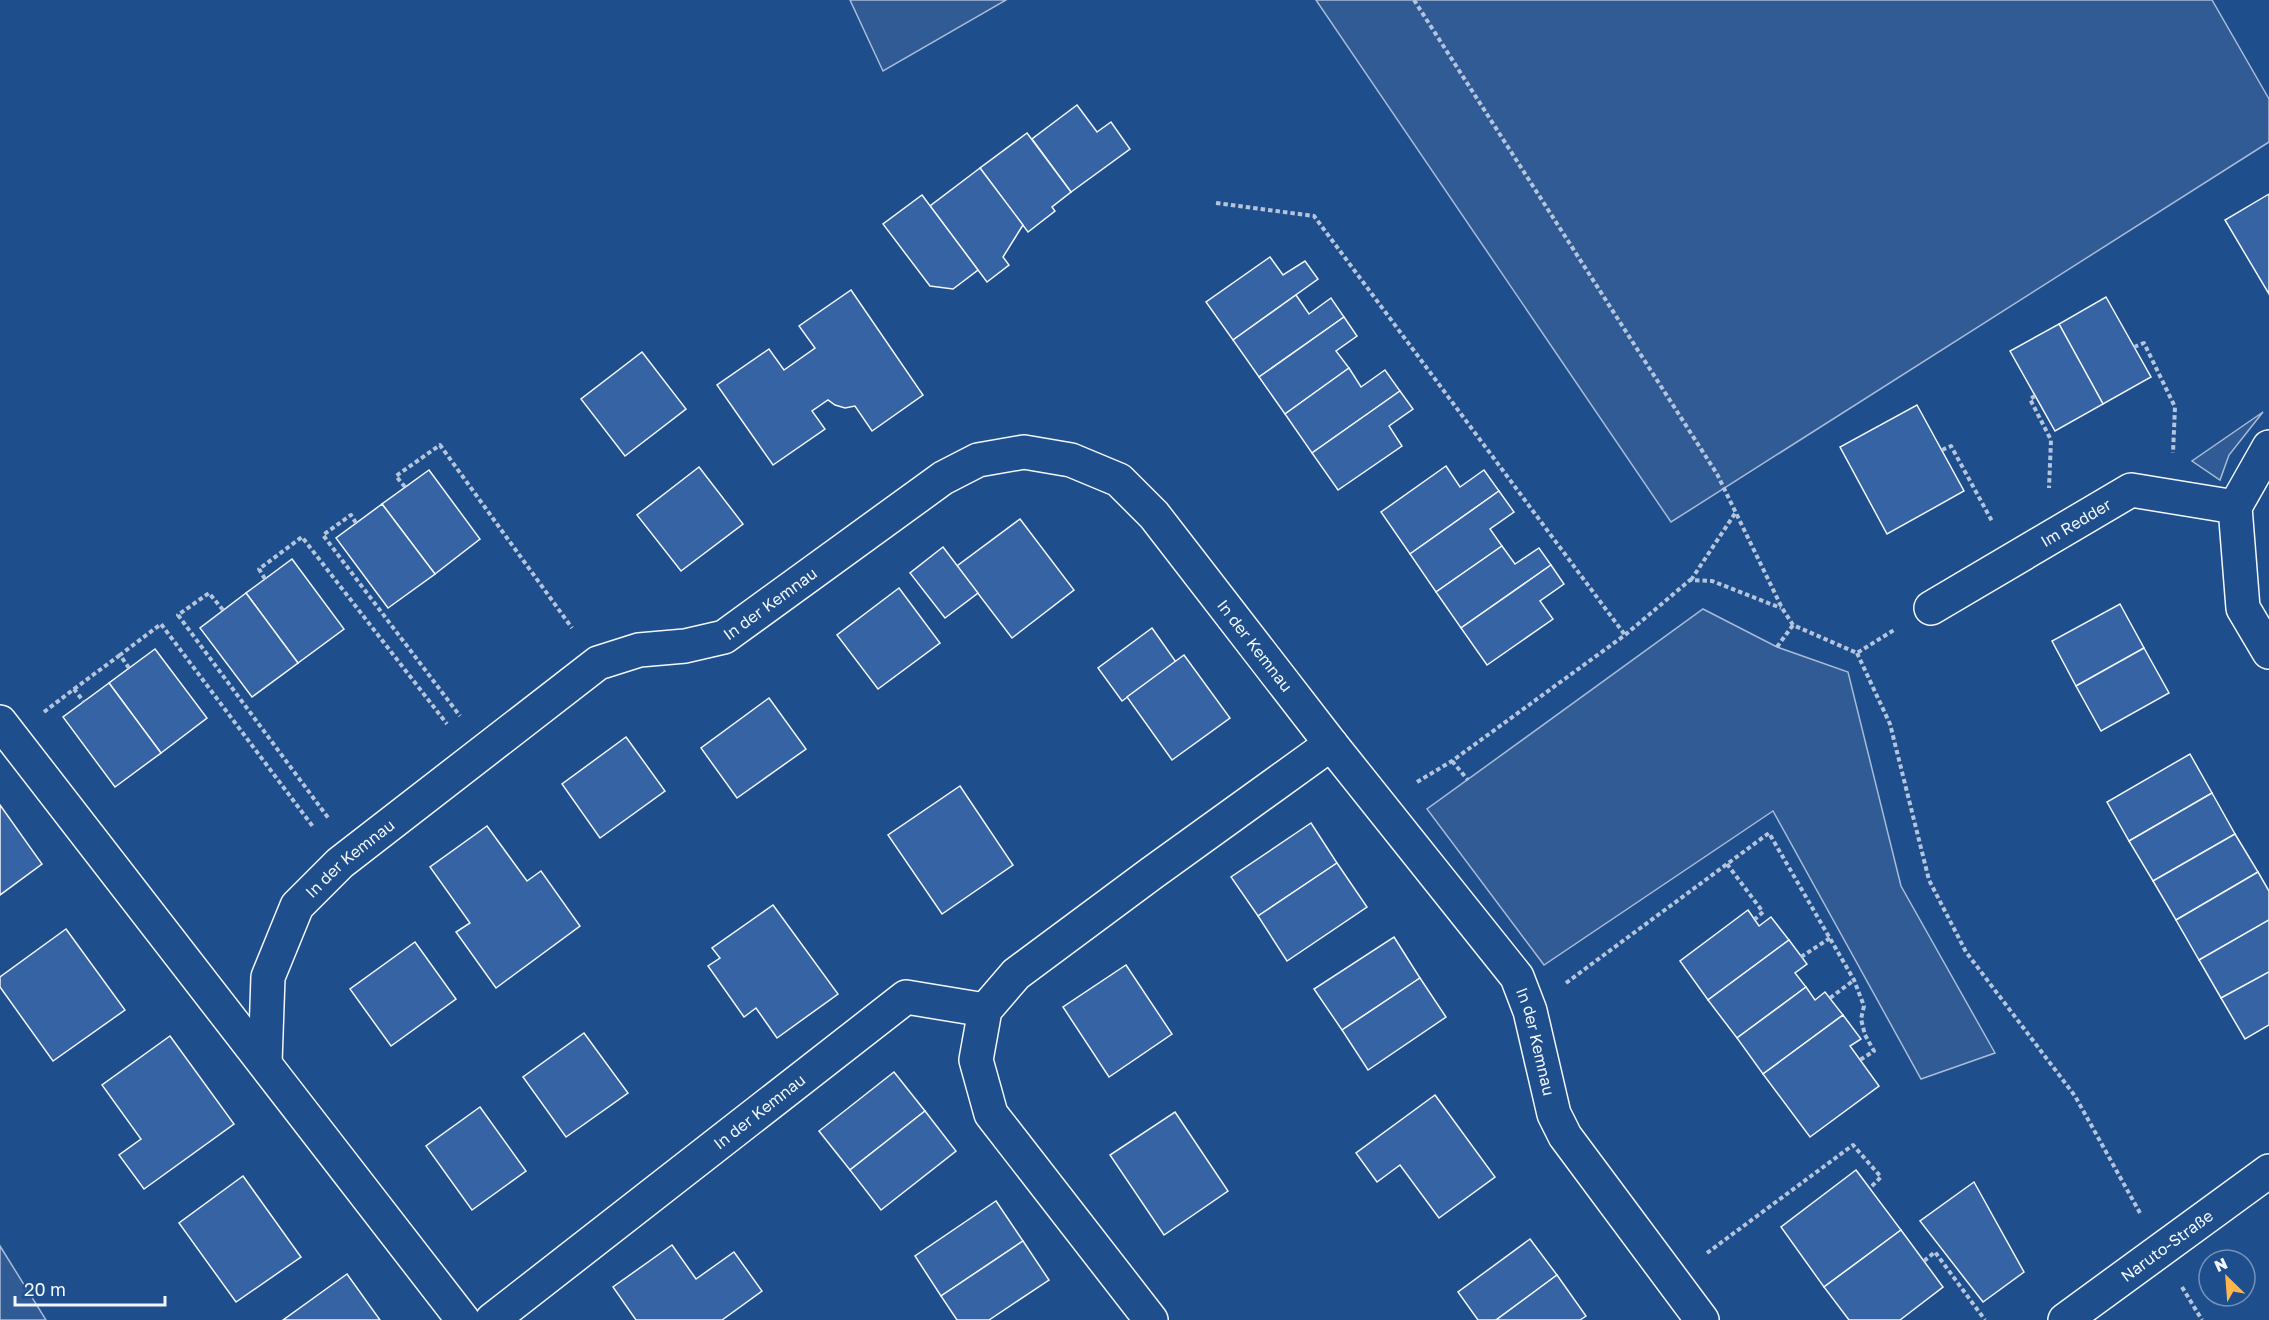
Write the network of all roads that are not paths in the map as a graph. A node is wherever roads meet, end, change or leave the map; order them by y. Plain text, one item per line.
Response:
1 (2269, 447) edge
2 (2235, 507) junction
3 (1931, 608) road end
4 (2269, 652) edge
5 (0, 722) edge
6 (1331, 744) junction
7 (985, 1010) junction
8 (265, 1063) junction
9 (2269, 1171) edge
10 (463, 1320) edge
11 (492, 1320) edge
12 (1151, 1320) edge
13 (1702, 1320) edge
14 (2065, 1320) edge

1 - 2 street
2 - 3 street, Im Redder
2 - 4 street
5 - 8 street
6 - 7 street
6 - 8 street, In der Kemnau
6 - 13 street, In der Kemnau
7 - 11 street, In der Kemnau
7 - 12 street
8 - 10 street
9 - 14 street, Naruto-Straße

